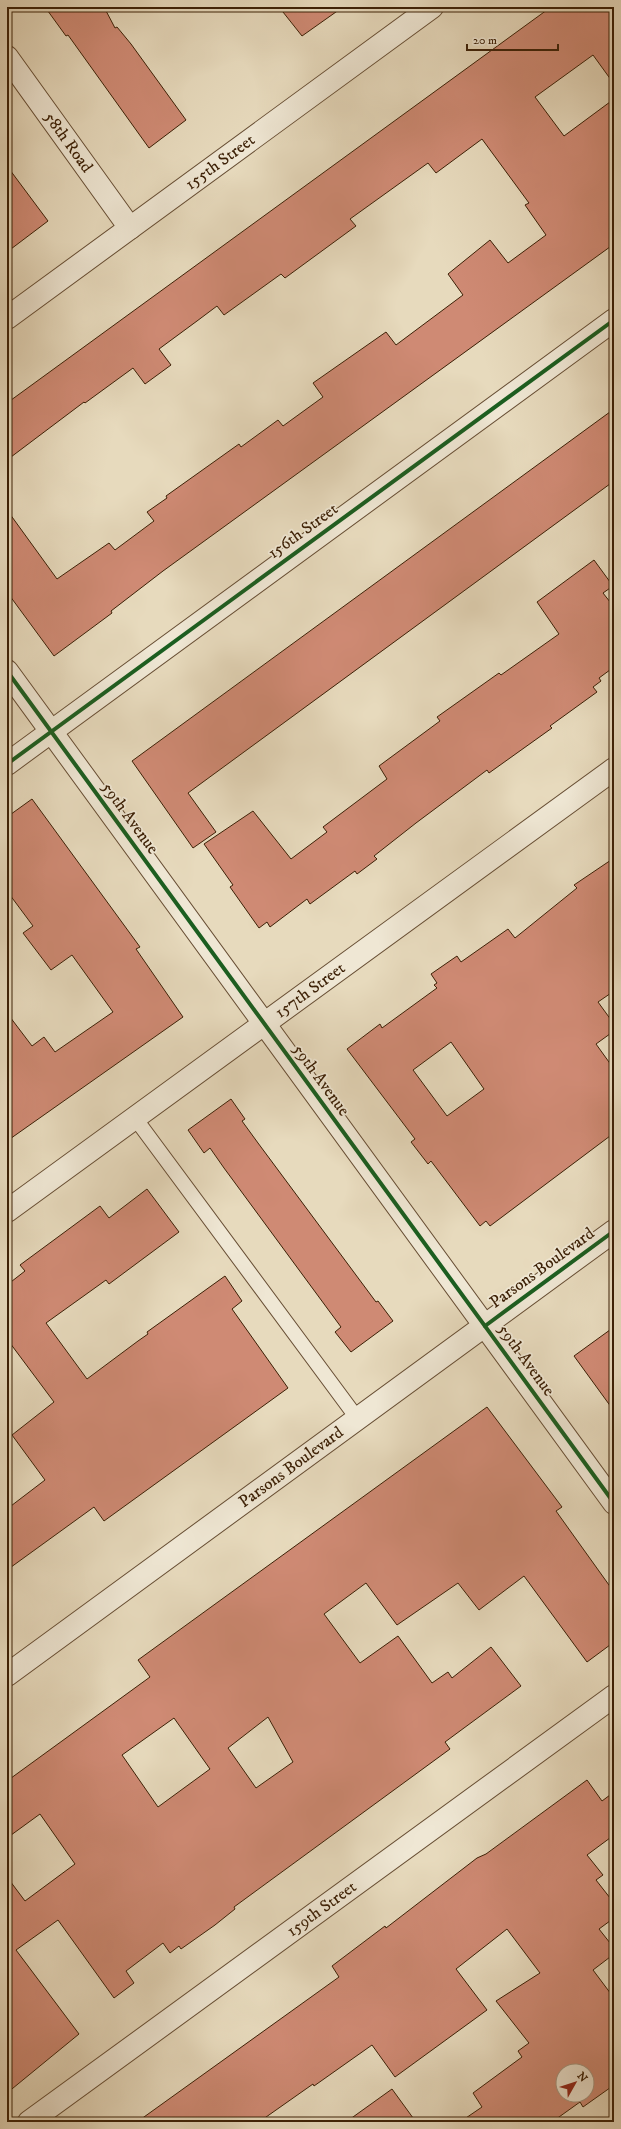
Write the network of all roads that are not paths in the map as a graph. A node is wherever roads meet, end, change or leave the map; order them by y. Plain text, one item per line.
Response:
1 (424, 9) edge
2 (7, 57) edge
3 (130, 228) junction
4 (7, 318) edge
5 (614, 320) edge
6 (7, 672) edge
7 (51, 732) junction
8 (7, 764) edge
9 (614, 769) edge
10 (264, 1024) junction
11 (135, 1118) junction
12 (7, 1211) edge
13 (614, 1231) edge
14 (485, 1326) junction
15 (357, 1418) junction
16 (614, 1503) edge
17 (7, 1675) edge
18 (614, 1696) edge
19 (29, 2122) edge

1 - 3 street, 155th Street
2 - 3 street, 58th Road
3 - 4 street, 155th Street
5 - 7 street, 156th Street
6 - 7 street, 59th Avenue
7 - 8 street, 156th Street
7 - 10 street, 59th Avenue
9 - 10 street, 157th Street
10 - 11 street, 157th Street
10 - 14 street, 59th Avenue
11 - 12 street, 157th Street
11 - 15 lane
13 - 14 street, Parsons Boulevard
14 - 15 street, Parsons Boulevard
14 - 16 street, 59th Avenue
15 - 17 street, Parsons Boulevard
18 - 19 street, 159th Street

